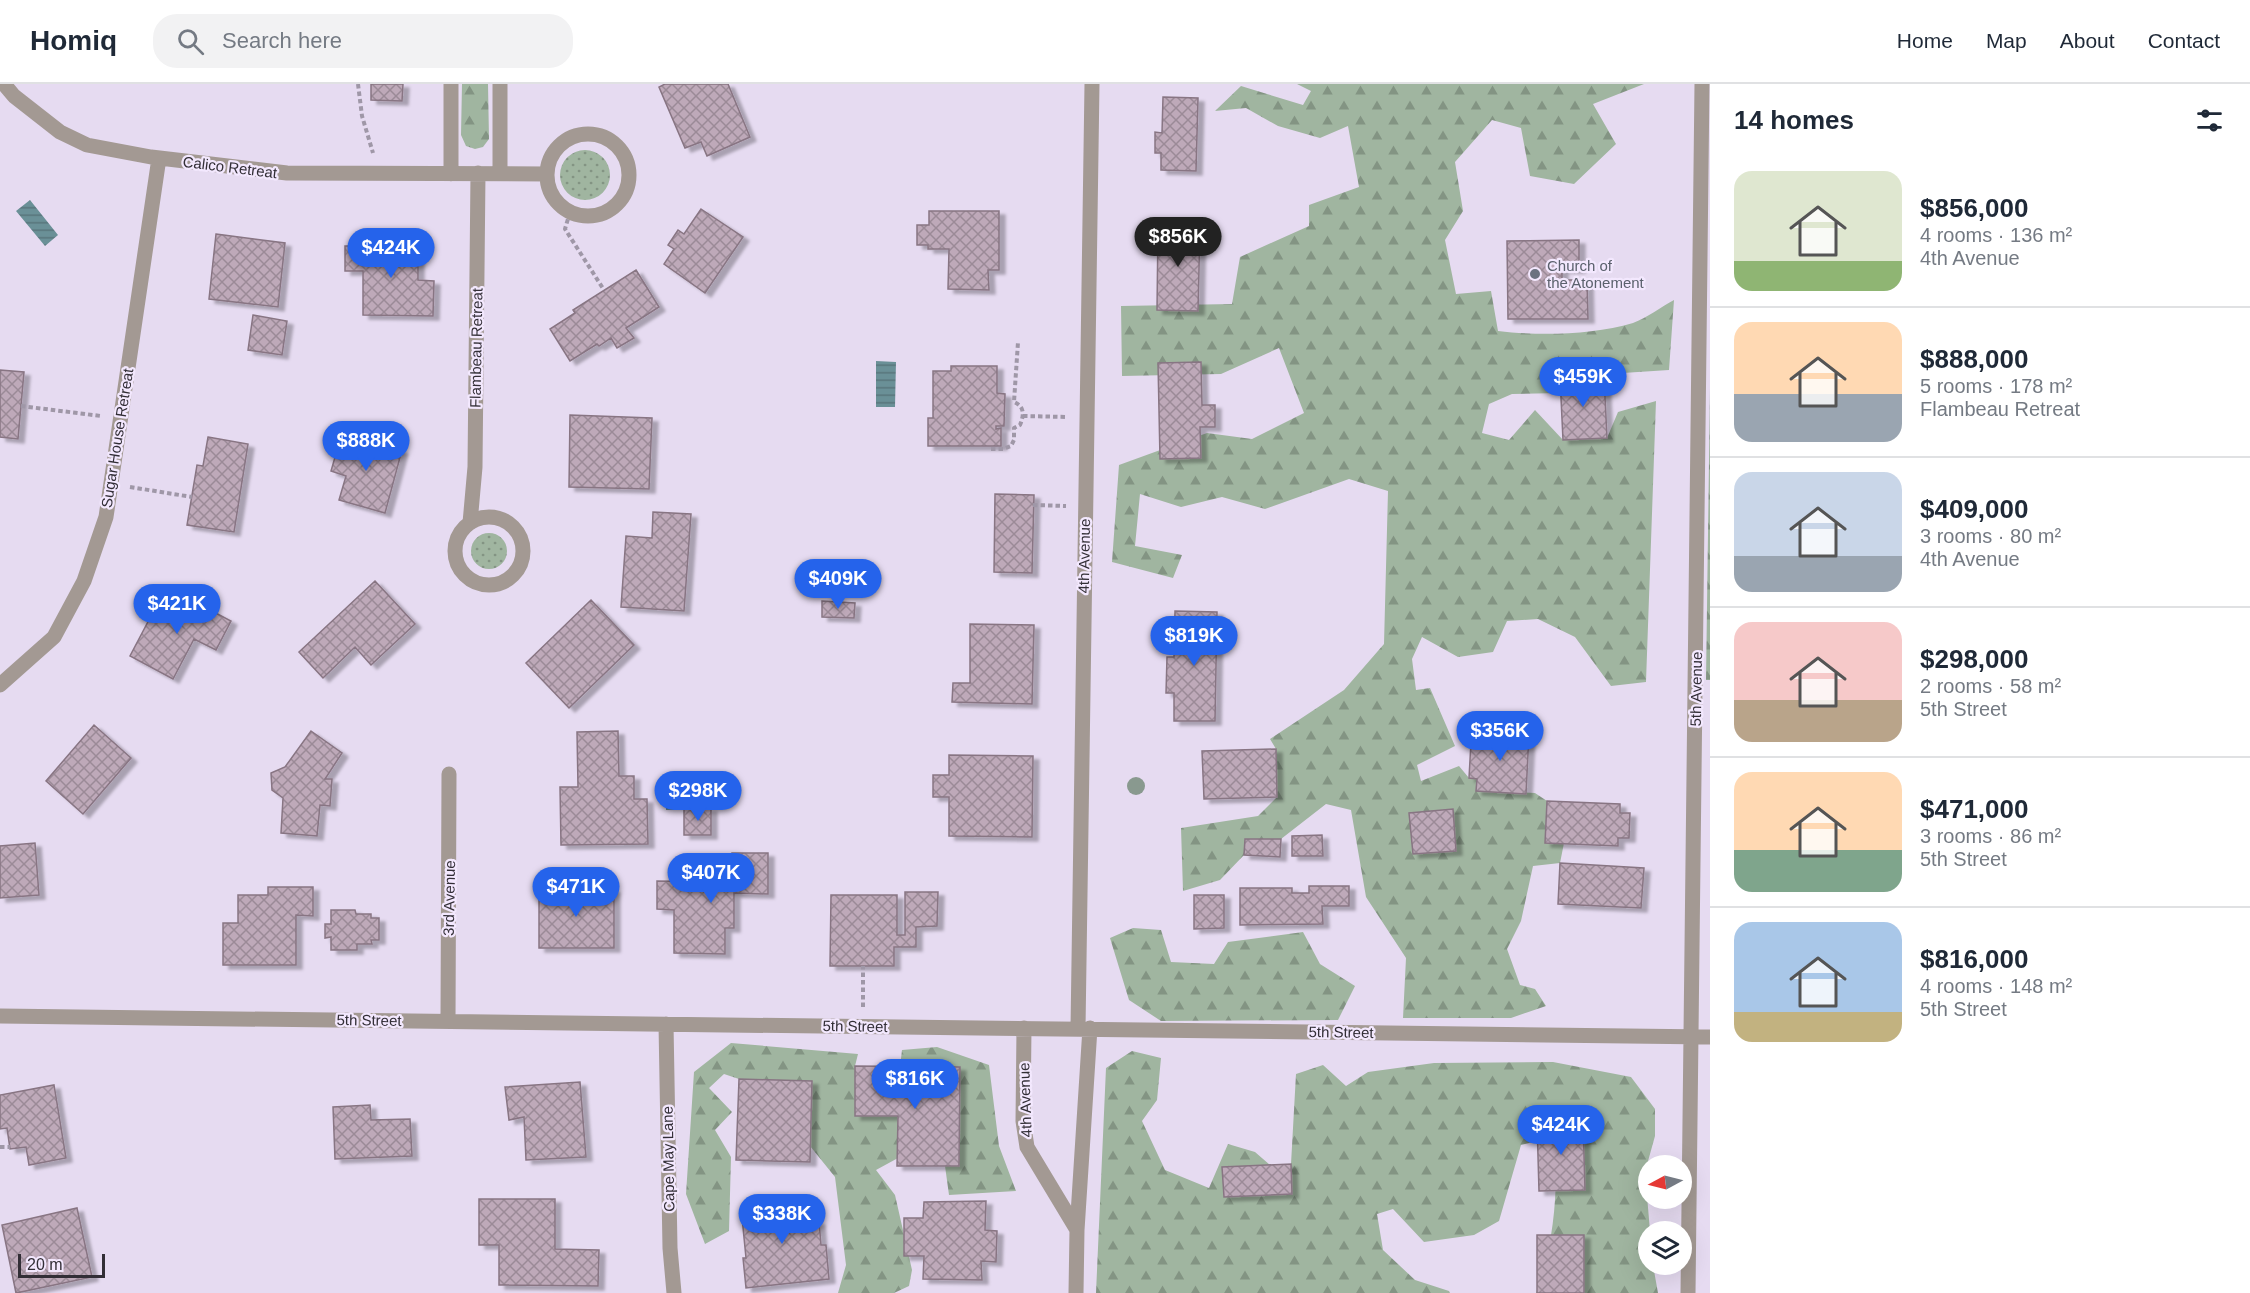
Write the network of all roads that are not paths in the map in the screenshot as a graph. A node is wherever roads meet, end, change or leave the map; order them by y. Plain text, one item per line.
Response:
1 (4, 84) edge
2 (451, 84) edge
3 (500, 84) edge
4 (1092, 84) edge
5 (1702, 84) edge
6 (159, 158) junction
7 (478, 173) junction
8 (500, 173) junction
9 (451, 174) junction
10 (547, 174) junction
11 (470, 523) junction
12 (0, 685) edge
13 (449, 774) dead end
14 (0, 1016) edge
15 (448, 1021) junction
16 (666, 1024) junction
17 (1024, 1028) junction
18 (1084, 1029) junction
19 (1691, 1037) junction
20 (1710, 1037) edge
21 (1077, 1230) junction
22 (674, 1293) edge
23 (1076, 1293) edge
24 (1688, 1293) edge

1 - 6 street, Calico Retreat
2 - 9 street
3 - 8 street
4 - 18 street, 4th Avenue
5 - 19 street, 5th Avenue
6 - 9 street, Calico Retreat
6 - 12 street, Sugar House Retreat
7 - 8 street, Calico Retreat
7 - 9 street, Calico Retreat
7 - 11 street, Flambeau Retreat
8 - 10 street, Calico Retreat
10 - 10 street
11 - 11 street
13 - 15 street, 3rd Avenue
14 - 15 street, 5th Street
15 - 16 street, 5th Street
16 - 17 street, 5th Street
16 - 22 street, Cape May Lane
17 - 18 street, 5th Street
17 - 21 street, 4th Avenue
18 - 19 street, 5th Street
18 - 21 street, 4th Avenue
19 - 20 street, 5th Street
19 - 24 street, 5th Avenue
21 - 23 street, 4th Avenue

